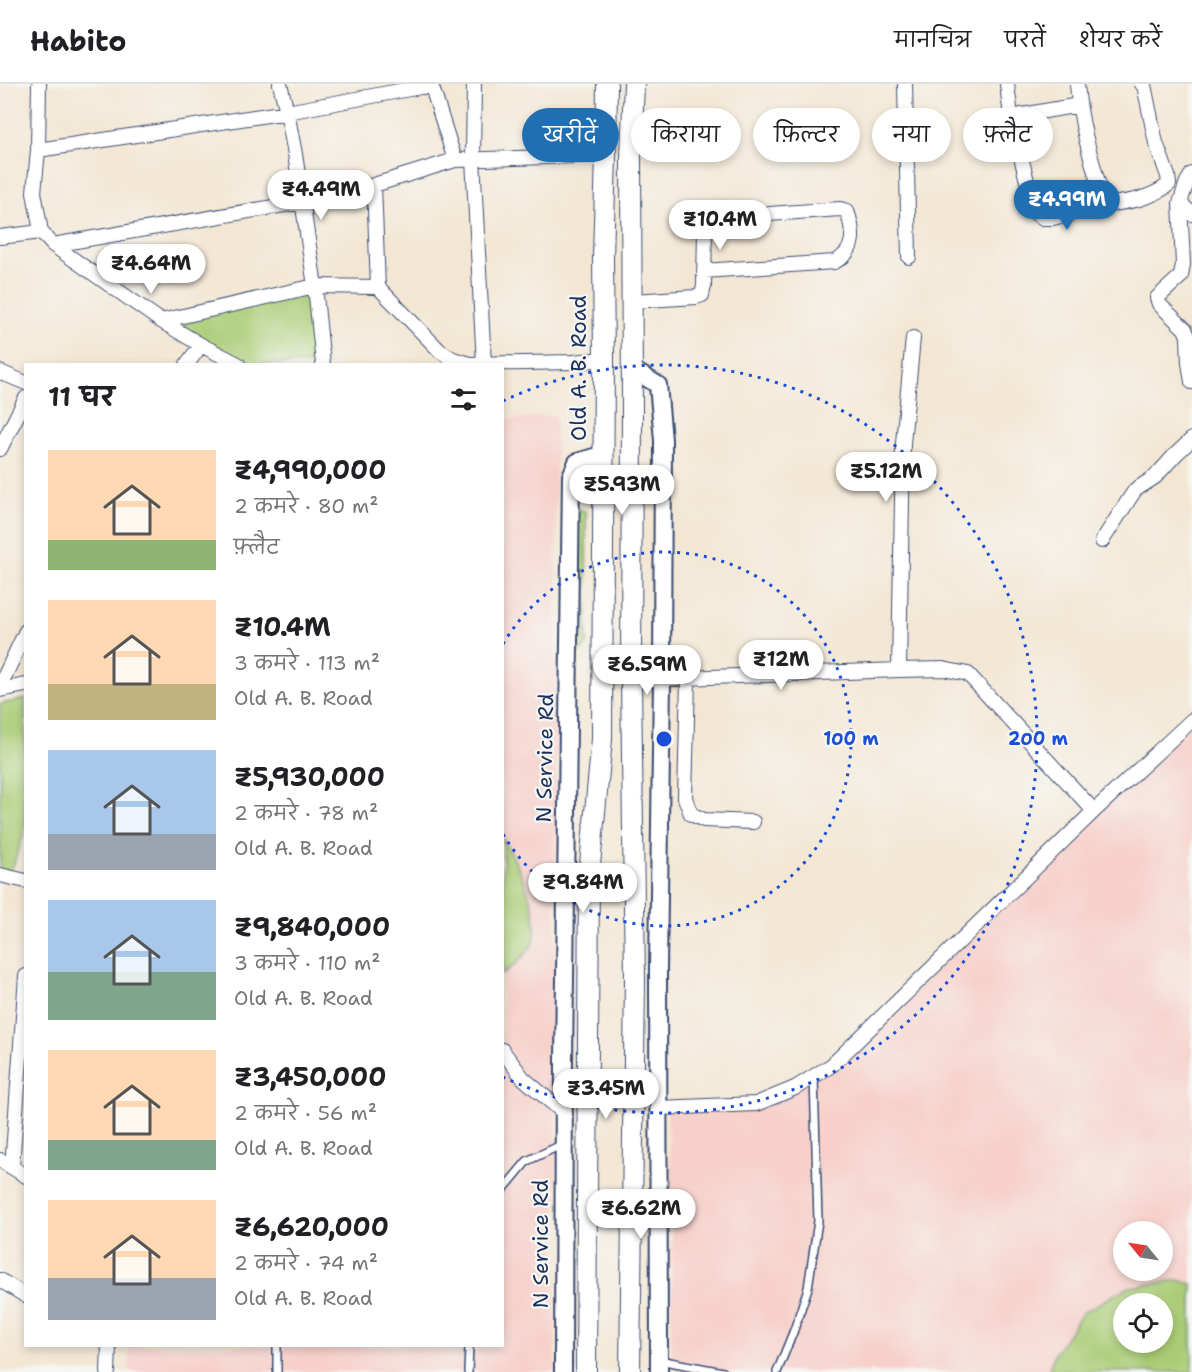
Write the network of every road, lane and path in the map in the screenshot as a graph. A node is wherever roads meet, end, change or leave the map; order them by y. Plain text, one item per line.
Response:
1 (39, 84) edge
2 (280, 84) edge
3 (474, 84) edge
4 (606, 84) edge
5 (634, 84) edge
6 (905, 84) edge
7 (1007, 84) edge
8 (1077, 84) edge
9 (1142, 84) edge
10 (431, 85) edge
11 (1078, 105) junction
12 (606, 108) edge
13 (1010, 108) edge
14 (1053, 109) edge
15 (287, 112) junction
16 (38, 150) junction
17 (522, 158) edge
18 (473, 159) junction
19 (456, 160) junction
20 (606, 162) edge
21 (1022, 162) edge
22 (1192, 174) edge
23 (374, 185) junction
24 (302, 202) junction
25 (1180, 203) junction
26 (1105, 205) junction
27 (1192, 214) edge
28 (40, 232) junction
29 (0, 237) edge
30 (53, 245) junction
31 (909, 256) dead end
32 (705, 271) junction
33 (315, 286) junction
34 (378, 287) junction
35 (632, 301) junction
36 (161, 321) junction
37 (913, 338) dead end
38 (201, 345) junction
39 (604, 359) junction
40 (188, 363) edge
41 (236, 363) edge
42 (322, 363) edge
43 (467, 363) edge
44 (484, 363) edge
45 (504, 364) edge
46 (632, 369) junction
47 (0, 372) edge
48 (24, 382) edge
49 (1192, 382) edge
50 (24, 402) edge
51 (1192, 439) edge
52 (0, 449) edge
53 (604, 454) junction
54 (1102, 541) dead end
55 (24, 635) edge
56 (899, 670) junction
57 (688, 679) junction
58 (631, 680) junction
59 (662, 680) junction
60 (24, 685) edge
61 (0, 688) edge
62 (1192, 720) edge
63 (1094, 811) junction
64 (753, 822) dead end
65 (0, 875) edge
66 (24, 881) edge
67 (24, 995) edge
68 (504, 1053) edge
69 (814, 1077) junction
70 (658, 1108) junction
71 (564, 1113) junction
72 (564, 1143) junction
73 (6, 1163) edge
74 (24, 1175) edge
75 (504, 1189) edge
76 (0, 1280) edge
77 (24, 1295) edge
78 (107, 1347) edge
79 (277, 1347) edge
80 (469, 1347) edge
81 (659, 1366) edge
82 (586, 1368) edge
83 (108, 1372) edge
84 (277, 1372) edge
85 (468, 1372) edge
86 (563, 1372) edge
87 (630, 1372) edge
88 (723, 1372) edge
89 (777, 1372) edge

1 - 16 street
2 - 15 street
3 - 18 street
4 - 12 main road, Old A. B. Road
5 - 35 main road
6 - 31 street
7 - 13 street
8 - 11 street
9 - 26 street
10 - 15 street
10 - 19 street
11 - 14 street
11 - 26 street
15 - 16 street
15 - 24 street
16 - 28 street
17 - 18 street
18 - 19 street
18 - 44 street
19 - 23 street
20 - 39 main road, Old A. B. Road
21 - 26 street
22 - 25 street
23 - 24 street
23 - 34 street
24 - 30 street
24 - 33 street
25 - 27 street
25 - 49 street
28 - 29 street
28 - 30 street
30 - 36 street
32 - 32 street
32 - 35 street
33 - 34 street
33 - 36 street
33 - 42 street
34 - 43 street
35 - 46 main road
36 - 38 street
37 - 56 street
38 - 40 street
38 - 41 street
39 - 45 street
39 - 53 main road, Old A. B. Road
46 - 58 main road
46 - 59 street
47 - 48 street
50 - 52 street
51 - 54 street
53 - 71 street, N Service Rd
53 - 82 main road, Old A. B. Road
55 - 61 street
56 - 57 street
56 - 63 street
57 - 59 street
57 - 64 street
58 - 59 street
58 - 87 main road
59 - 70 street
60 - 61 street
62 - 63 street
63 - 69 street
65 - 66 street
67 - 73 street
68 - 71 street
69 - 70 street
69 - 89 lane
70 - 81 street
71 - 72 street, N Service Rd
72 - 75 lane
72 - 86 street, N Service Rd
73 - 74 street
76 - 77 street
78 - 83 street
79 - 84 lane
80 - 85 lane
81 - 88 lane

